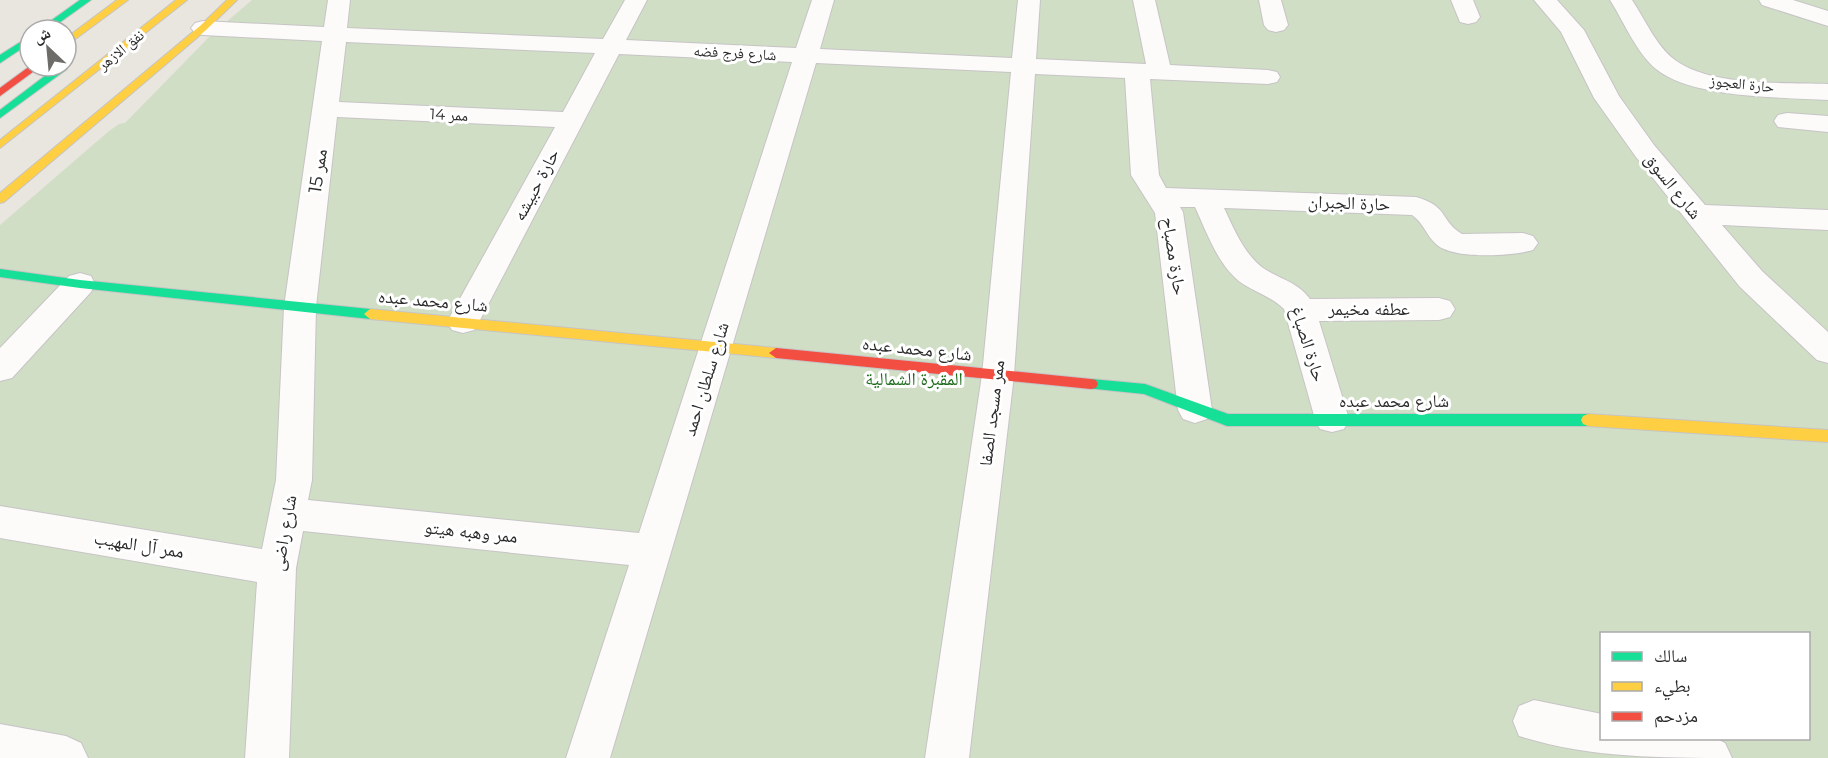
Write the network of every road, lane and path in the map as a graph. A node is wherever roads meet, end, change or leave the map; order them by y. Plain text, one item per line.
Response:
1 (86, 0) edge
2 (123, 0) edge
3 (182, 0) edge
4 (232, 0) edge
5 (339, 0) edge
6 (636, 0) edge
7 (823, 0) edge
8 (1029, 0) edge
9 (1144, 0) edge
10 (1270, 0) edge
11 (1545, 0) edge
12 (1621, 0) edge
13 (1770, 0) edge
14 (60, 18) edge
15 (1828, 19) edge
16 (1276, 25) dead end
17 (203, 28) junction
18 (78, 34) edge
19 (335, 34) junction
20 (18, 47) edge
21 (610, 47) junction
22 (805, 56) junction
23 (0, 60) edge
24 (1024, 67) junction
25 (1149, 72) junction
26 (1268, 77) dead end
27 (20, 78) edge
28 (48, 78) edge
29 (1828, 92) edge
30 (0, 93) edge
31 (326, 109) junction
32 (0, 115) edge
33 (571, 120) junction
34 (1787, 121) dead end
35 (1828, 124) edge
36 (0, 146) edge
37 (1157, 197) junction
38 (1205, 198) junction
39 (0, 200) edge
40 (1696, 214) junction
41 (1828, 220) edge
42 (1523, 243) dead end
43 (0, 273) edge
44 (80, 284) junction
45 (300, 307) junction
46 (1439, 309) dead end
47 (1299, 310) junction
48 (462, 322) junction
49 (716, 347) junction
50 (1828, 351) edge
51 (0, 369) edge
52 (998, 375) junction
53 (1195, 410) junction
54 (1332, 419) junction
55 (1828, 436) edge
56 (289, 514) junction
57 (0, 522) edge
58 (652, 551) junction
59 (277, 568) junction
60 (1534, 722) dead end
61 (1600, 735) edge
62 (1625, 740) edge
63 (0, 746) edge
64 (66, 758) edge
65 (267, 758) edge
66 (588, 758) edge
67 (947, 758) edge
68 (1710, 758) edge

1 - 14 main road
2 - 18 main road
3 - 36 main road
4 - 17 main road
5 - 19 street, ممر 15
6 - 21 street, حارة حبيشه
7 - 22 street, شارع سلطان احمد
8 - 24 street, ممر مسجد الصفا
9 - 25 street, حارة مصباح
10 - 16 street
11 - 40 street, شارع السوق
12 - 29 street, حارة العجوز
13 - 15 street
17 - 19 street, شارع فرج فضه
17 - 39 main road
19 - 21 street, شارع فرج فضه
19 - 31 street, ممر 15
20 - 23 main road
21 - 22 street, شارع فرج فضه
21 - 33 street, حارة حبيشه
22 - 24 street, شارع فرج فضه
22 - 49 street, شارع سلطان احمد
24 - 25 street, شارع فرج فضه
24 - 52 street, ممر مسجد الصفا
25 - 26 street, شارع فرج فضه
25 - 37 street, حارة مصباح
27 - 30 main road
28 - 32 main road
31 - 33 street, ممر 14
31 - 45 street, ممر 15
33 - 48 street, حارة حبيشه
34 - 35 street
37 - 38 street, حارة الجبران
37 - 53 street, حارة مصباح
38 - 42 street, حارة الجبران
38 - 47 street, حارة الصباغ
40 - 41 street
40 - 50 street, شارع السوق
43 - 44 main road, شارع محمد عبده
44 - 45 main road, شارع محمد عبده
44 - 51 street
45 - 48 main road, شارع محمد عبده
45 - 56 street, شارع راضى
46 - 47 street, عطفه مخيمر
47 - 54 street, حارة الصباغ
48 - 49 main road, شارع محمد عبده
49 - 52 main road, شارع محمد عبده
49 - 58 street, شارع سلطان احمد
52 - 53 main road, شارع محمد عبده
52 - 67 street, ممر مسجد الصفا
53 - 54 main road, شارع محمد عبده
54 - 55 main road, شارع محمد عبده
56 - 58 street, ممر وهبه هيتو
56 - 59 street, شارع راضى
57 - 59 street, ممر آل المهيب
58 - 66 street, شارع سلطان احمد
59 - 65 street, شارع راضى
60 - 61 street
62 - 68 street
63 - 64 street

